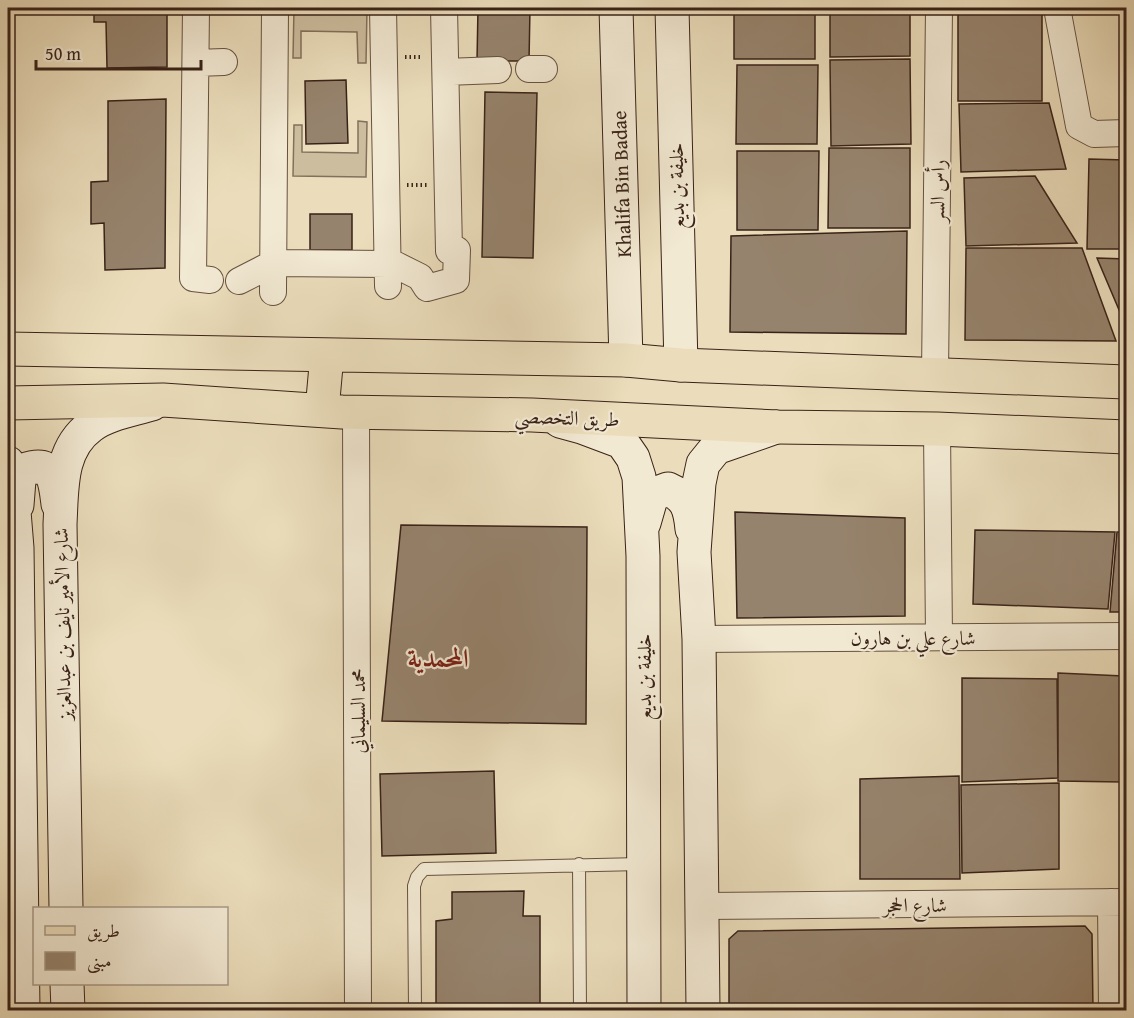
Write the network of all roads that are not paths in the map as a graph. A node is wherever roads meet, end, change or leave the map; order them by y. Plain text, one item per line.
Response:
1 (196, 8) edge
2 (275, 8) edge
3 (382, 8) edge
4 (444, 8) edge
5 (616, 8) edge
6 (672, 8) edge
7 (939, 8) edge
8 (1057, 8) edge
9 (224, 62) dead end
10 (442, 62) junction
11 (196, 63) junction
12 (498, 70) dead end
13 (1126, 133) edge
14 (677, 251) junction
15 (623, 260) junction
16 (274, 263) junction
17 (388, 275) junction
18 (210, 280) dead end
19 (239, 281) dead end
20 (273, 292) dead end
21 (8, 349) edge
22 (327, 355) junction
23 (626, 360) junction
24 (681, 365) junction
25 (935, 375) junction
26 (1126, 382) edge
27 (163, 400) junction
28 (8, 403) edge
29 (322, 410) junction
30 (356, 412) junction
31 (532, 415) junction
32 (777, 427) junction
33 (937, 429) junction
34 (1126, 437) edge
35 (8, 463) edge
36 (60, 524) junction
37 (16, 536) junction
38 (694, 552) junction
39 (643, 556) junction
40 (1126, 636) edge
41 (939, 637) junction
42 (699, 639) junction
43 (579, 864) junction
44 (642, 864) junction
45 (1119, 902) edge
46 (703, 906) junction
47 (66, 907) edge
48 (67, 985) edge
49 (23, 1011) edge
50 (68, 1011) edge
51 (358, 1011) edge
52 (415, 1011) edge
53 (580, 1011) edge
54 (644, 1011) edge
55 (703, 1011) edge
56 (1112, 1011) edge

1 - 11 street
2 - 16 street
3 - 17 street
4 - 10 street
5 - 15 street, Khalifa Bin Badae
6 - 14 street, خليفة بن بديع
7 - 25 street, رأس السر
8 - 13 street
9 - 11 street
10 - 12 street
10 - 17 street
11 - 18 street
14 - 15 street
14 - 24 street, خليفة بن بديع
15 - 23 street, Khalifa Bin Badae
16 - 17 street
16 - 19 street
16 - 20 street
21 - 22 main road
22 - 23 main road
22 - 29 main road
23 - 24 main road
24 - 25 main road
25 - 26 main road
27 - 28 main road, طريق التخصصي
27 - 29 main road, طريق التخصصي
27 - 36 street, شارع الأمير نايف بن عبدالعزيز
29 - 30 main road, طريق التخصصي
30 - 31 main road, طريق التخصصي
30 - 51 street, محمد السليماني
31 - 32 main road, طريق التخصصي
31 - 39 street, خليفة بن بديع
32 - 33 main road, طريق التخصصي
32 - 38 street
33 - 34 main road, طريق التخصصي
33 - 41 street
35 - 37 street
36 - 37 street
36 - 47 street, شارع الأمير نايف بن عبدالعزيز
37 - 49 street
38 - 39 street
38 - 42 street
39 - 44 street, خليفة بن بديع
40 - 41 street, شارع علي بن هارون
41 - 42 street, شارع علي بن هارون
42 - 46 street
43 - 44 lane
43 - 52 lane
43 - 53 lane
44 - 54 street, خليفة بن بديع
45 - 46 street, شارع الحجر
45 - 56 street
46 - 55 street
48 - 50 street

